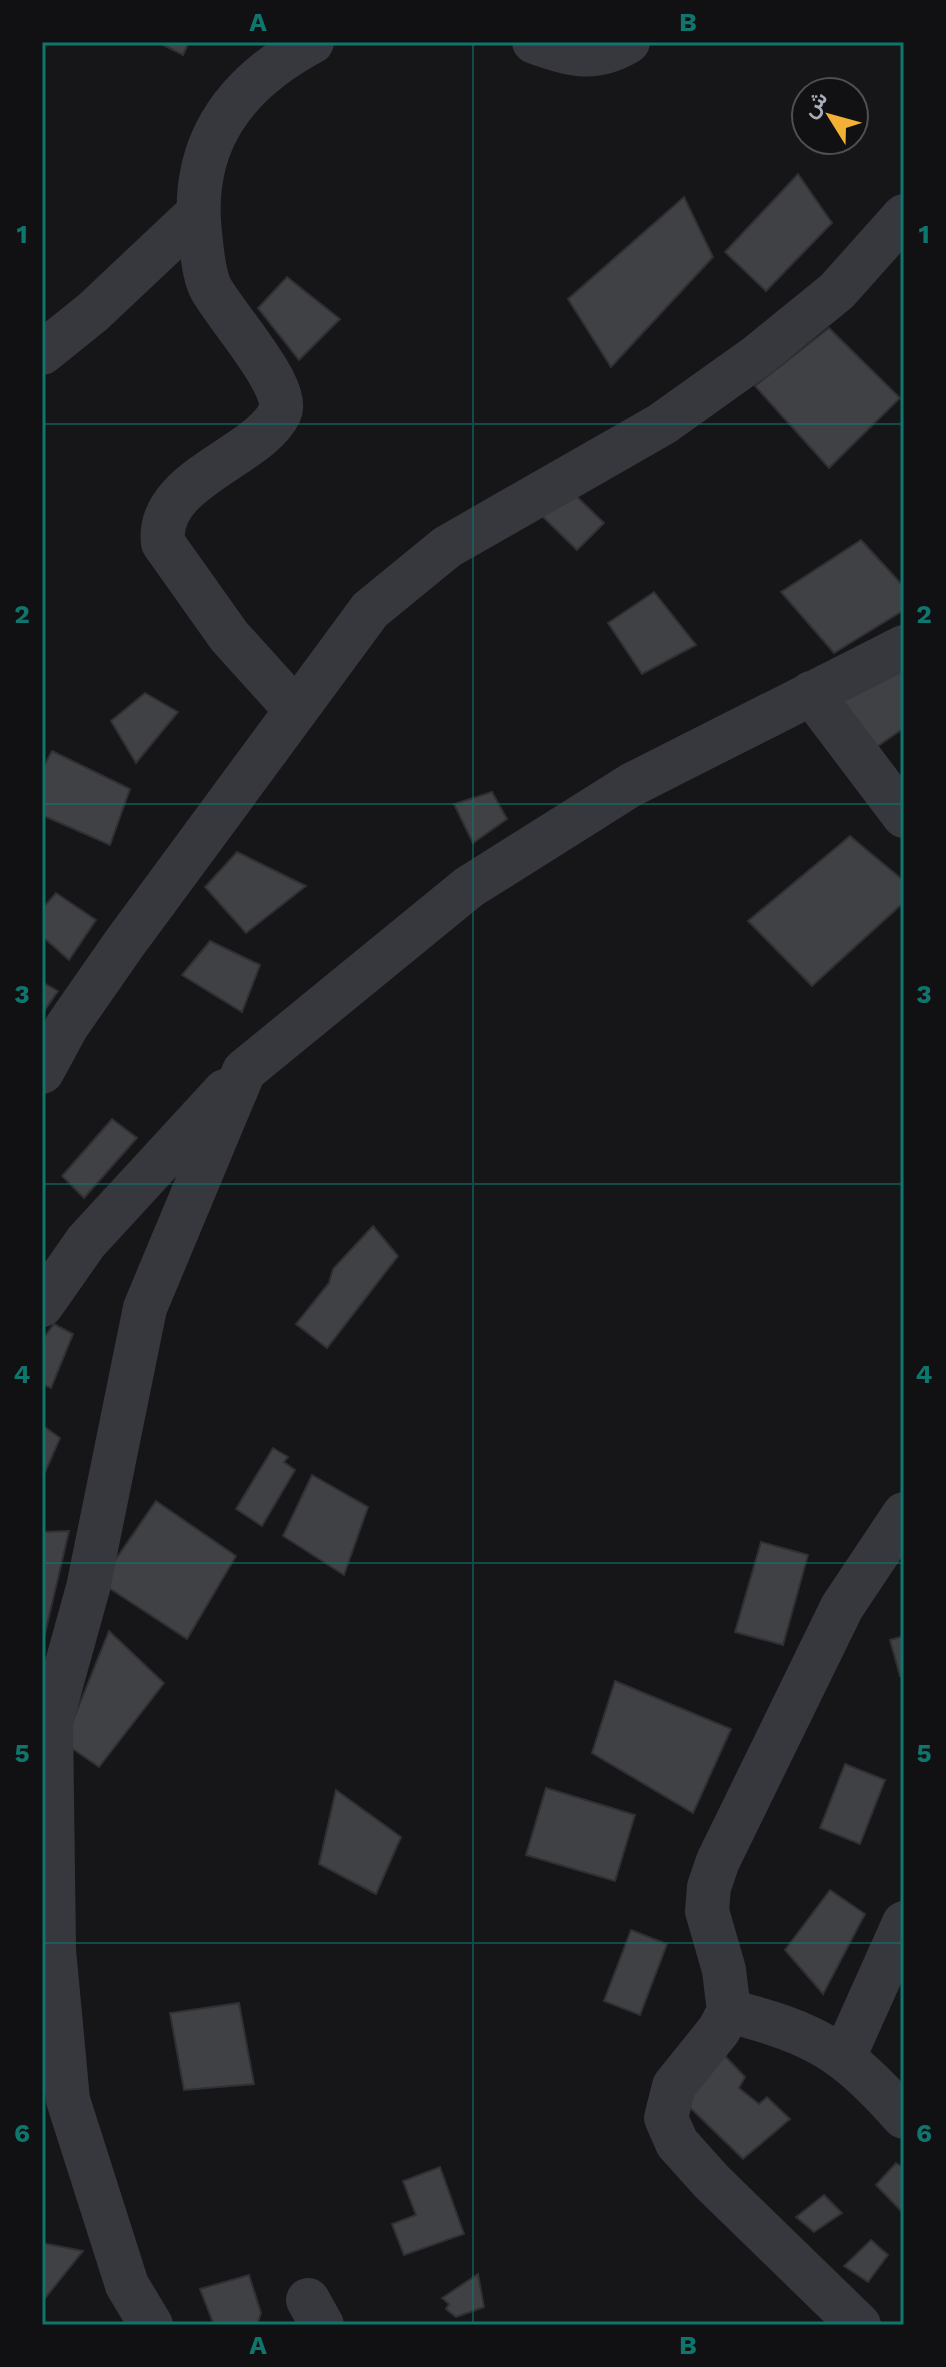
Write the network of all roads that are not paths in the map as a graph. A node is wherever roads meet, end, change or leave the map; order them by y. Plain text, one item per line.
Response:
1 (312, 42) edge
2 (534, 42) edge
3 (628, 42) edge
4 (198, 213) junction
5 (904, 216) edge
6 (42, 353) edge
7 (904, 647) edge
8 (811, 693) junction
9 (294, 708) junction
10 (904, 816) edge
11 (244, 1071) junction
12 (42, 1072) edge
13 (42, 1305) edge
14 (904, 1514) edge
15 (904, 1923) edge
16 (729, 2011) junction
17 (844, 2057) junction
18 (904, 2117) edge
19 (151, 2325) edge
20 (859, 2325) edge

1 - 4 street
2 - 3 street
4 - 6 street
4 - 9 street
5 - 9 street
7 - 8 street
8 - 10 street
8 - 11 street
9 - 12 street
11 - 13 street
11 - 19 street
14 - 16 street
15 - 17 street
16 - 17 street
16 - 20 street
17 - 18 street

